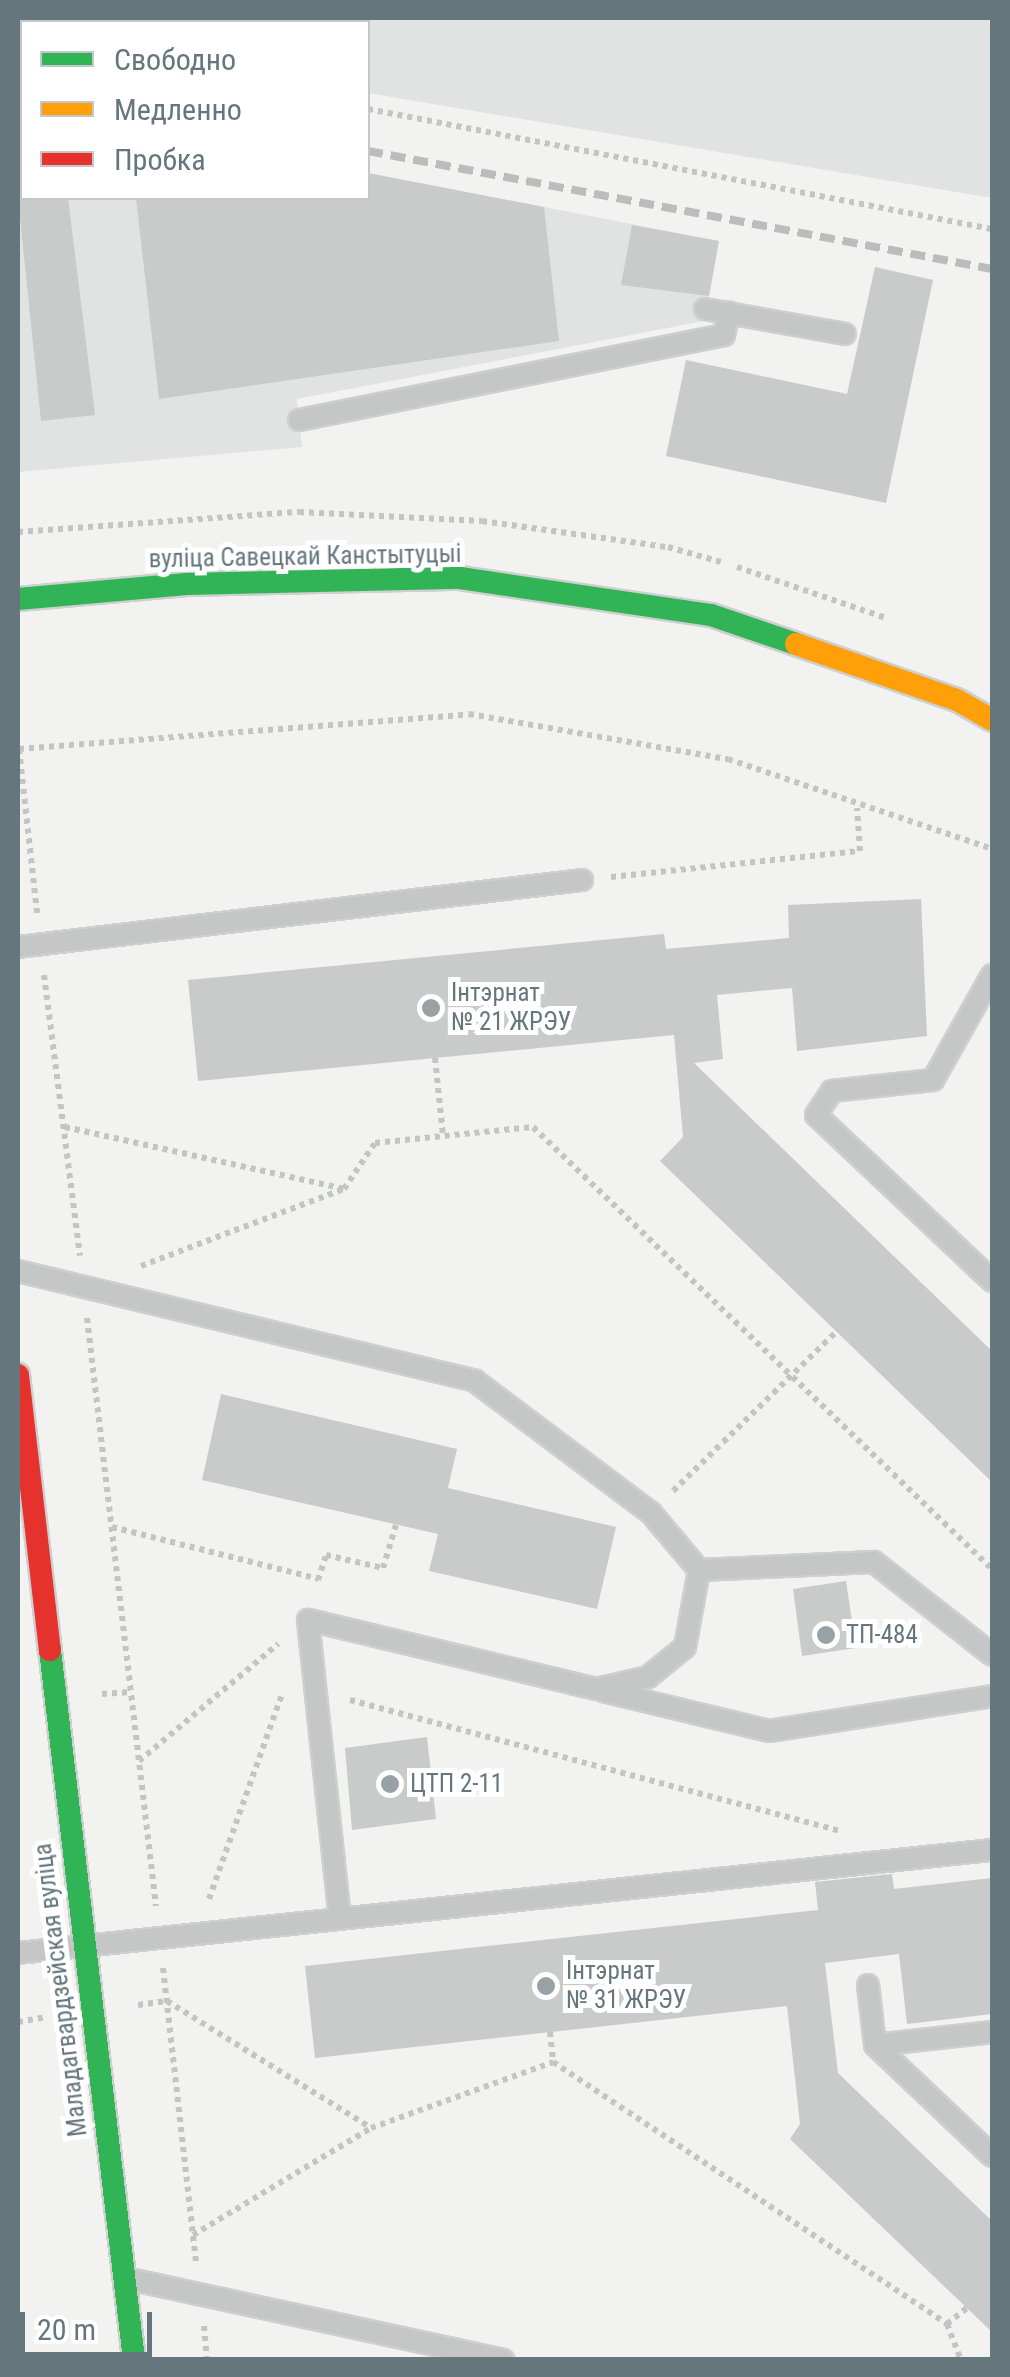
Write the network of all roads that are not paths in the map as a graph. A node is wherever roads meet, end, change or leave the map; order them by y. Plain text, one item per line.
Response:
1 (705, 309) dead end
2 (729, 314) junction
3 (845, 334) dead end
4 (299, 420) dead end
5 (18, 599) edge
6 (992, 720) edge
7 (582, 880) road end
8 (18, 947) edge
9 (992, 975) edge
10 (18, 1271) edge
11 (992, 1282) edge
12 (18, 1375) edge
13 (20, 1426) edge
14 (699, 1570) junction
15 (992, 1654) edge
16 (596, 1689) junction
17 (992, 1696) edge
18 (992, 1850) edge
19 (340, 1917) junction
20 (84, 1944) junction
21 (18, 1952) edge
22 (868, 1985) dead end
23 (992, 2032) edge
24 (875, 2045) junction
25 (992, 2156) edge
26 (122, 2278) junction
27 (134, 2360) edge
28 (503, 2360) edge

1 - 2 lane
2 - 3 lane
2 - 4 lane
5 - 6 street, вуліца Савецкай Канстытуцыі
7 - 8 lane
9 - 11 lane
10 - 14 lane
12 - 13 street, Маладагвардзейская вуліца
13 - 20 street, Маладагвардзейская вуліца
14 - 15 lane
14 - 16 lane
16 - 17 lane
16 - 19 lane
18 - 19 lane
19 - 20 lane
20 - 21 lane
20 - 26 street, Маладагвардзейская вуліца
22 - 24 lane
23 - 24 lane
24 - 25 lane
26 - 27 street, Маладагвардзейская вуліца
26 - 28 lane

